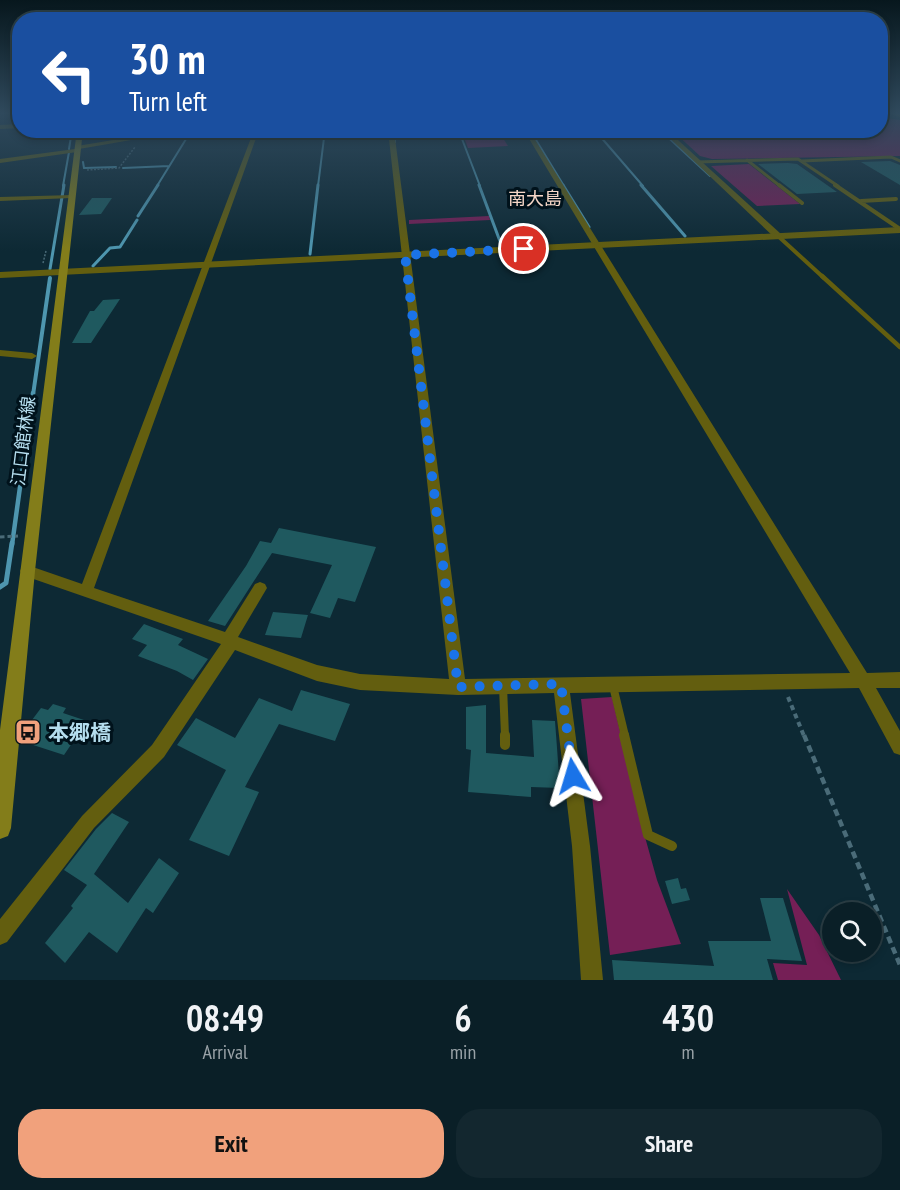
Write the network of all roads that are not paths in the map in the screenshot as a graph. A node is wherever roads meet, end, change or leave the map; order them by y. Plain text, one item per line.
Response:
1 (75, 160) edge
2 (246, 160) edge
3 (394, 160) edge
4 (544, 160) edge
5 (696, 160) edge
6 (747, 160) junction
7 (753, 160) edge
8 (796, 160) edge
9 (839, 160) edge
10 (801, 161) junction
11 (698, 162) junction
12 (71, 196) junction
13 (0, 200) edge
14 (896, 200) dead end
15 (860, 201) junction
16 (802, 203) dead end
17 (900, 229) edge
18 (778, 236) junction
19 (594, 245) junction
20 (405, 255) junction
21 (207, 265) junction
22 (63, 273) junction
23 (0, 275) edge
24 (900, 347) edge
25 (0, 353) edge
26 (32, 357) dead end
27 (27, 571) junction
28 (260, 588) dead end
29 (86, 591) junction
30 (230, 640) junction
31 (900, 680) edge
32 (863, 681) junction
33 (561, 684) junction
34 (612, 684) junction
35 (503, 686) junction
36 (458, 687) junction
37 (505, 745) dead end
38 (900, 747) edge
39 (0, 828) edge
40 (672, 846) dead end
41 (0, 935) edge
42 (592, 980) edge

1 - 12 main road, 江口館林線
2 - 21 street
3 - 20 street
4 - 19 street
5 - 11 street
6 - 7 lane
6 - 11 lane
6 - 16 lane
8 - 10 lane
9 - 10 lane
10 - 15 lane
11 - 18 street
12 - 13 street
12 - 22 main road, 江口館林線
14 - 15 lane
15 - 17 lane
17 - 18 street
18 - 19 street
18 - 24 lane
19 - 20 street
19 - 32 street
20 - 21 street
20 - 36 street
21 - 22 street
21 - 29 street
22 - 23 street
22 - 27 main road, 江口館林線
25 - 26 street
27 - 29 street
27 - 39 main road, 江口館林線
28 - 30 street
29 - 30 street
30 - 36 street
30 - 41 street
31 - 32 street
32 - 34 street
32 - 38 street
33 - 34 street
33 - 35 street
33 - 42 street
34 - 40 lane
35 - 36 street
35 - 37 lane

